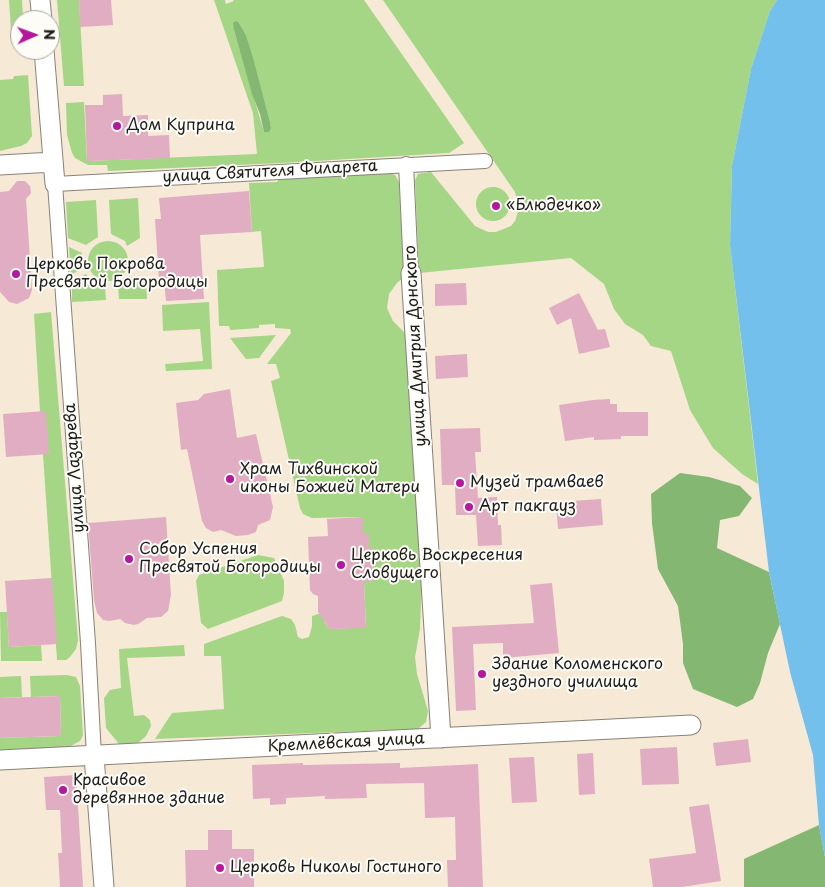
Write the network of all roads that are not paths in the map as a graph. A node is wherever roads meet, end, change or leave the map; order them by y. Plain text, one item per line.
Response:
1 (45, 60) edge
2 (485, 161) dead end
3 (53, 162) junction
4 (406, 164) junction
5 (0, 165) edge
6 (55, 184) junction
7 (411, 273) joint
8 (691, 725) dead end
9 (441, 738) junction
10 (94, 756) junction
11 (0, 760) edge
12 (104, 887) edge

1 - 3 street, улица Лазарева
2 - 4 street, улица Святителя Филарета
3 - 5 street
3 - 6 street, улица Лазарева
4 - 6 street, улица Святителя Филарета
4 - 7 street, улица Дмитрия Донского
6 - 10 street, улица Лазарева
7 - 9 street, улица Дмитрия Донского
8 - 9 street, Кремлёвская улица
9 - 10 street, Кремлёвская улица
10 - 11 street, Кремлёвская улица
10 - 12 street, улица Лазарева

